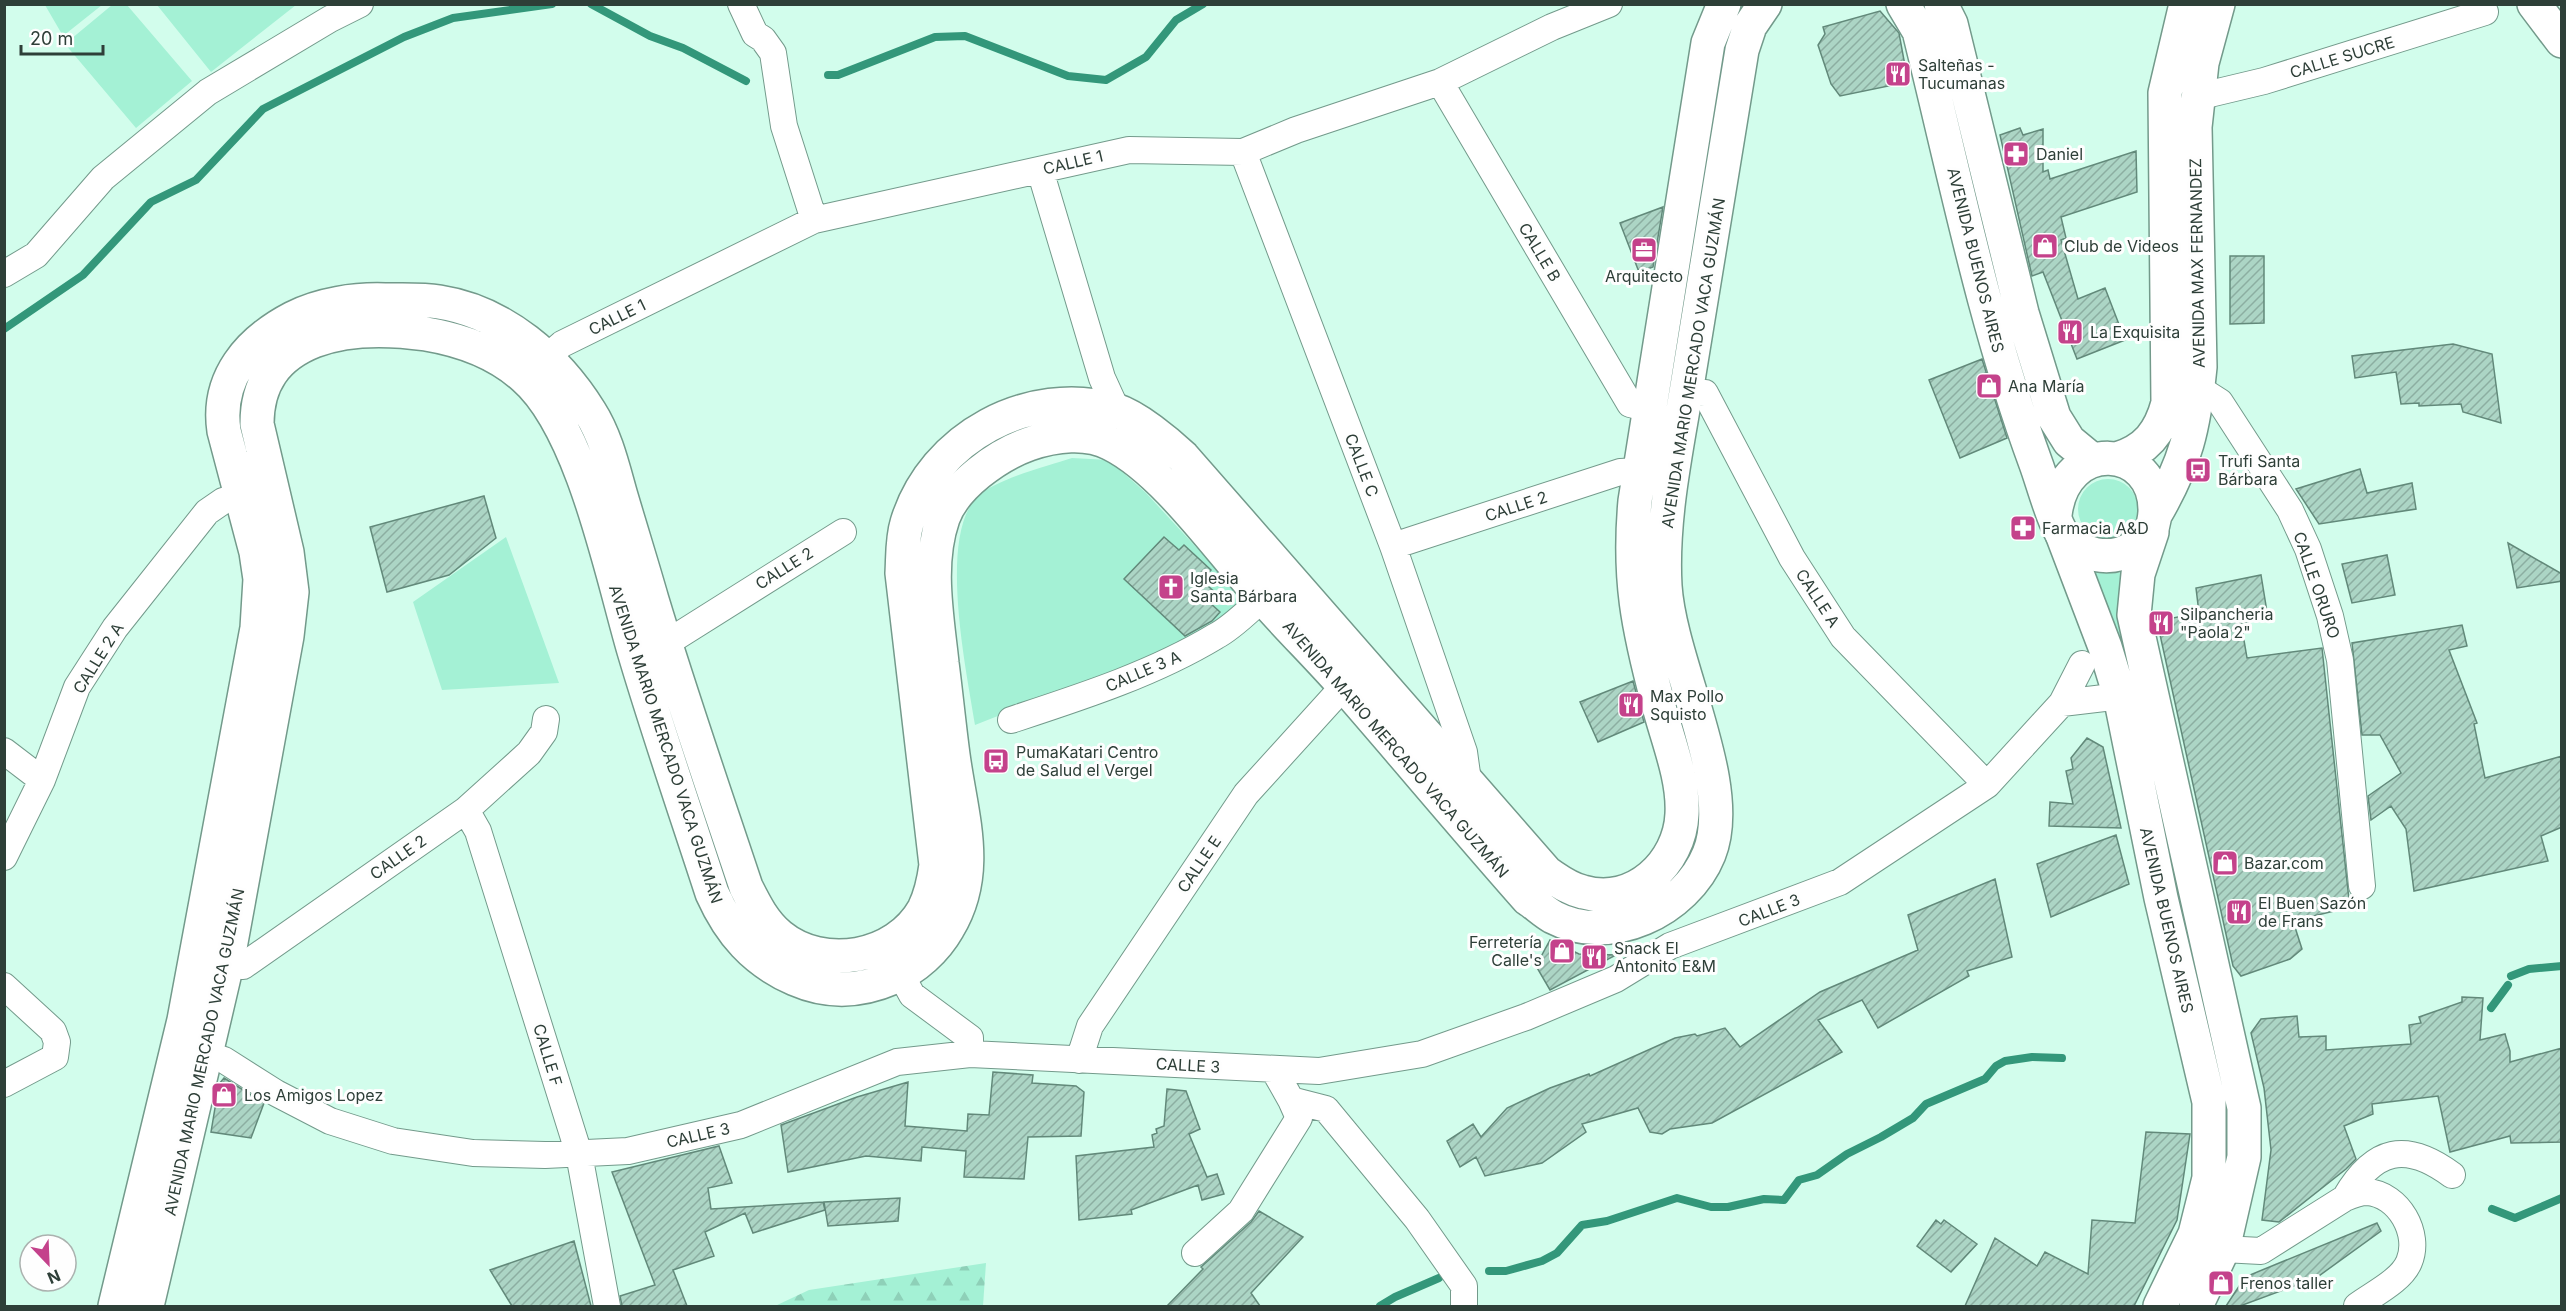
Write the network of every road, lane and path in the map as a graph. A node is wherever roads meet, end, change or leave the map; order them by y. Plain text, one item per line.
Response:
1 (741, 4) edge
2 (1609, 4) edge
3 (1724, 4) edge
4 (1766, 4) edge
5 (1903, 4) edge
6 (1941, 4) edge
7 (2186, 4) edge
8 (2218, 4) edge
9 (2534, 4) edge
10 (359, 5) edge
11 (2485, 12) dead end
12 (2562, 41) edge
13 (1440, 82) junction
14 (2165, 93) junction
15 (2197, 97) junction
16 (1243, 152) junction
17 (1041, 170) junction
18 (814, 220) junction
19 (4, 274) edge
20 (536, 367) junction
21 (2198, 388) junction
22 (1686, 392) junction
23 (1651, 409) junction
24 (1117, 411) junction
25 (1109, 442) junction
26 (2105, 459) junction
27 (1640, 471) junction
28 (1673, 476) junction
29 (273, 488) junction
30 (242, 496) junction
31 (929, 509) junction
32 (2153, 523) junction
33 (2059, 524) junction
34 (843, 532) dead end
35 (1393, 546) junction
36 (1263, 598) junction
37 (650, 649) junction
38 (2082, 663) dead end
39 (1356, 675) junction
40 (2135, 695) junction
41 (2062, 703) junction
42 (546, 719) dead end
43 (1011, 720) dead end
44 (4, 751) edge
45 (42, 780) junction
46 (1468, 781) junction
47 (1988, 785) junction
48 (1443, 802) junction
49 (466, 810) junction
50 (4, 857) edge
51 (2362, 886) dead end
52 (1647, 899) junction
53 (884, 946) junction
54 (1670, 946) junction
55 (226, 964) junction
56 (901, 975) junction
57 (4, 986) edge
58 (192, 1050) junction
59 (970, 1054) junction
60 (1079, 1060) junction
61 (1274, 1070) junction
62 (4, 1084) edge
63 (1291, 1100) junction
64 (579, 1154) junction
65 (2452, 1175) dead end
66 (2344, 1198) junction
67 (2223, 1249) junction
68 (1195, 1253) dead end
69 (115, 1306) edge
70 (147, 1306) edge
71 (607, 1306) edge
72 (1464, 1306) edge
73 (2160, 1306) edge
74 (2196, 1306) edge
75 (2357, 1306) edge

1 - 18 street
2 - 13 street, CALLE 1
3 - 23 main road, AVENIDA MARIO MERCADO VACA GUZMÁN
4 - 22 main road, AVENIDA MARIO MERCADO VACA GUZMÁN
5 - 33 main road, AVENIDA BUENOS AIRES
6 - 26 main road, AVENIDA BUENOS AIRES
7 - 14 main road, AVENIDA MAX FERNANDEZ
8 - 15 main road, AVENIDA MAX FERNANDEZ
9 - 12 main road
10 - 19 street
11 - 15 street, CALLE SUCRE
13 - 16 street, CALLE 1
13 - 23 street, CALLE B
14 - 15 main road
14 - 26 main road, AVENIDA MAX FERNANDEZ
15 - 21 main road, AVENIDA MAX FERNANDEZ
16 - 17 street, CALLE 1
16 - 35 street, CALLE C
17 - 18 street, CALLE 1
17 - 24 street
18 - 20 street, CALLE 1
20 - 29 main road, AVENIDA MARIO MERCADO VACA GUZMÁN
20 - 30 main road, AVENIDA MARIO MERCADO VACA GUZMÁN
20 - 37 main road, AVENIDA MARIO MERCADO VACA GUZMÁN
21 - 32 main road, AVENIDA MAX FERNANDEZ
21 - 51 street, CALLE ORURO
22 - 28 main road, AVENIDA MARIO MERCADO VACA GUZMÁN
22 - 47 street, CALLE A
23 - 27 main road, AVENIDA MARIO MERCADO VACA GUZMÁN
24 - 25 main road
24 - 31 main road, AVENIDA MARIO MERCADO VACA GUZMÁN
24 - 39 main road, AVENIDA MARIO MERCADO VACA GUZMÁN
25 - 31 main road, AVENIDA MARIO MERCADO VACA GUZMÁN
25 - 36 main road, AVENIDA MARIO MERCADO VACA GUZMÁN
26 - 32 main road
26 - 33 main road
27 - 28 main road
27 - 35 street, CALLE 2
27 - 52 main road, AVENIDA MARIO MERCADO VACA GUZMÁN
28 - 52 main road, AVENIDA MARIO MERCADO VACA GUZMÁN
29 - 30 main road
29 - 55 main road, AVENIDA MARIO MERCADO VACA GUZMÁN
30 - 45 street, CALLE 2 A
30 - 58 main road, AVENIDA MARIO MERCADO VACA GUZMÁN
31 - 53 main road, AVENIDA MARIO MERCADO VACA GUZMÁN
31 - 56 main road, AVENIDA MARIO MERCADO VACA GUZMÁN
32 - 33 main road
32 - 40 main road, AVENIDA BUENOS AIRES
33 - 40 main road, AVENIDA BUENOS AIRES
34 - 37 street, CALLE 2
35 - 46 street, CALLE C
36 - 39 main road, AVENIDA MARIO MERCADO VACA GUZMÁN
36 - 43 street, CALLE 3 A
37 - 53 main road, AVENIDA MARIO MERCADO VACA GUZMÁN
37 - 56 main road, AVENIDA MARIO MERCADO VACA GUZMÁN
38 - 41 street, CALLE 3
39 - 46 main road, AVENIDA MARIO MERCADO VACA GUZMÁN
39 - 48 main road, AVENIDA MARIO MERCADO VACA GUZMÁN
39 - 60 street, CALLE E
40 - 41 street
40 - 67 main road, AVENIDA BUENOS AIRES
40 - 73 main road, AVENIDA BUENOS AIRES
41 - 47 street, CALLE 3
42 - 49 street, CALLE 2
44 - 45 street
45 - 50 street, CALLE 2 A
46 - 48 main road
46 - 52 main road, AVENIDA MARIO MERCADO VACA GUZMÁN
47 - 54 street, CALLE 3
48 - 52 main road, AVENIDA MARIO MERCADO VACA GUZMÁN
49 - 55 street, CALLE 2
49 - 64 street, CALLE F
52 - 54 street
53 - 56 main road
54 - 61 street, CALLE 3
55 - 58 main road, AVENIDA MARIO MERCADO VACA GUZMÁN
56 - 59 street
57 - 62 street
58 - 64 street, CALLE 3
58 - 69 main road, AVENIDA MARIO MERCADO VACA GUZMÁN
58 - 70 main road, AVENIDA MARIO MERCADO VACA GUZMÁN
59 - 60 street, CALLE 3
59 - 64 street, CALLE 3
60 - 61 street, CALLE 3
61 - 63 street
63 - 68 street
63 - 72 street
64 - 71 street, CALLE F
65 - 66 street
66 - 67 street
66 - 75 street
67 - 74 main road, AVENIDA BUENOS AIRES

